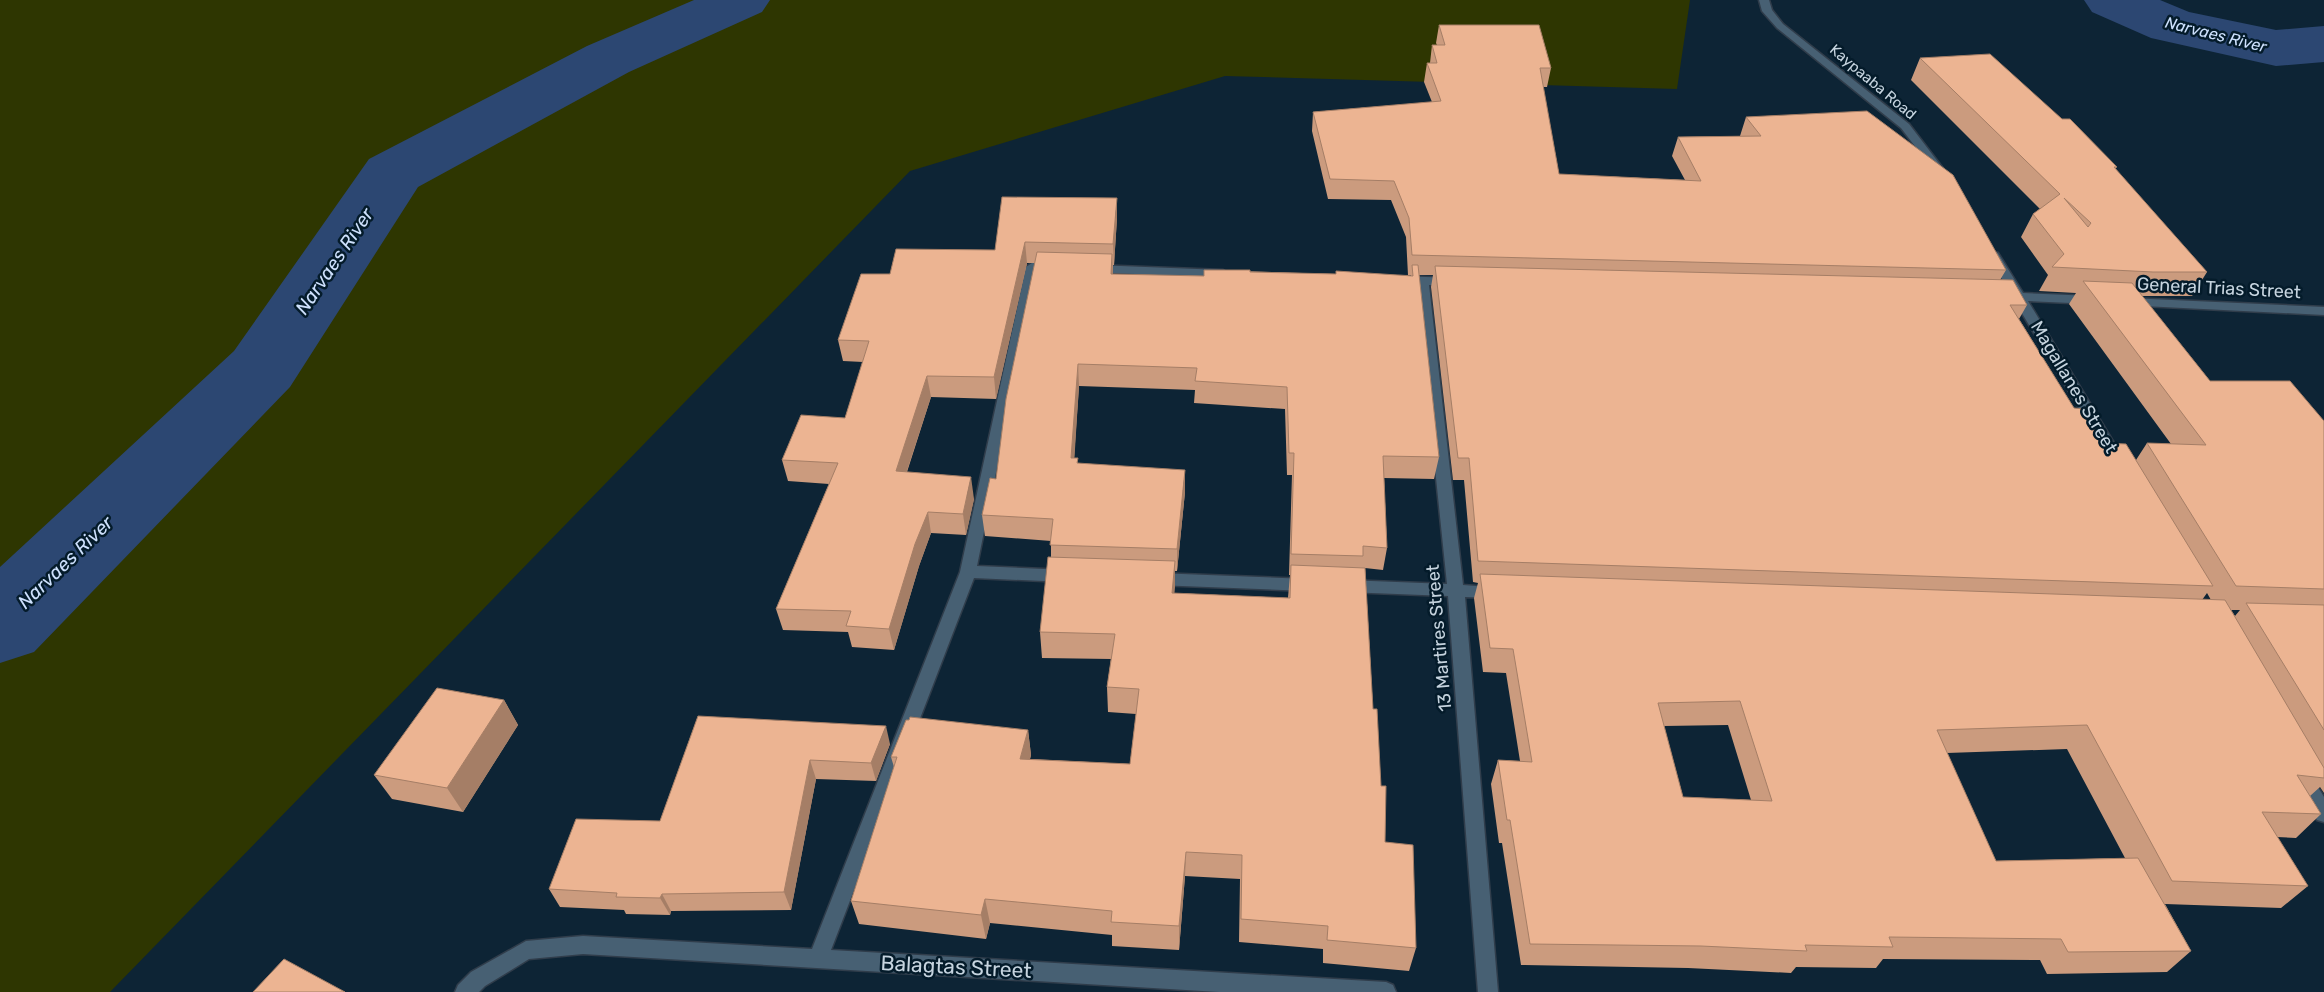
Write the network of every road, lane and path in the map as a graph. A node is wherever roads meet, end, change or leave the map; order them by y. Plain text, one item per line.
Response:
1 (1764, 0) edge
2 (1949, 185) edge
3 (1990, 248) edge
4 (1062, 268) edge
5 (1082, 268) edge
6 (1232, 274) edge
7 (1382, 279) edge
8 (1422, 281) junction
9 (1462, 282) edge
10 (1990, 296) edge
11 (2020, 296) junction
12 (2324, 311) edge
13 (2126, 474) edge
14 (968, 572) junction
15 (1078, 576) edge
16 (1137, 578) edge
17 (1456, 590) junction
18 (1516, 592) edge
19 (2295, 763) edge
20 (2324, 814) edge
21 (818, 958) junction
22 (465, 992) edge
23 (1386, 992) edge
24 (1488, 992) edge

1 - 2 street, Kaypaaba Road
3 - 11 street
4 - 14 street
5 - 6 street
7 - 8 street
8 - 9 street
8 - 17 street, 13 Martires Street
10 - 11 street, General Trias Street
11 - 12 street, General Trias Street
11 - 13 street, Magallanes Street
14 - 15 street
14 - 21 street
16 - 17 street
17 - 18 street
17 - 24 street, 13 Martires Street
19 - 20 street
21 - 22 street, Balagtas Street
21 - 23 street, Balagtas Street

